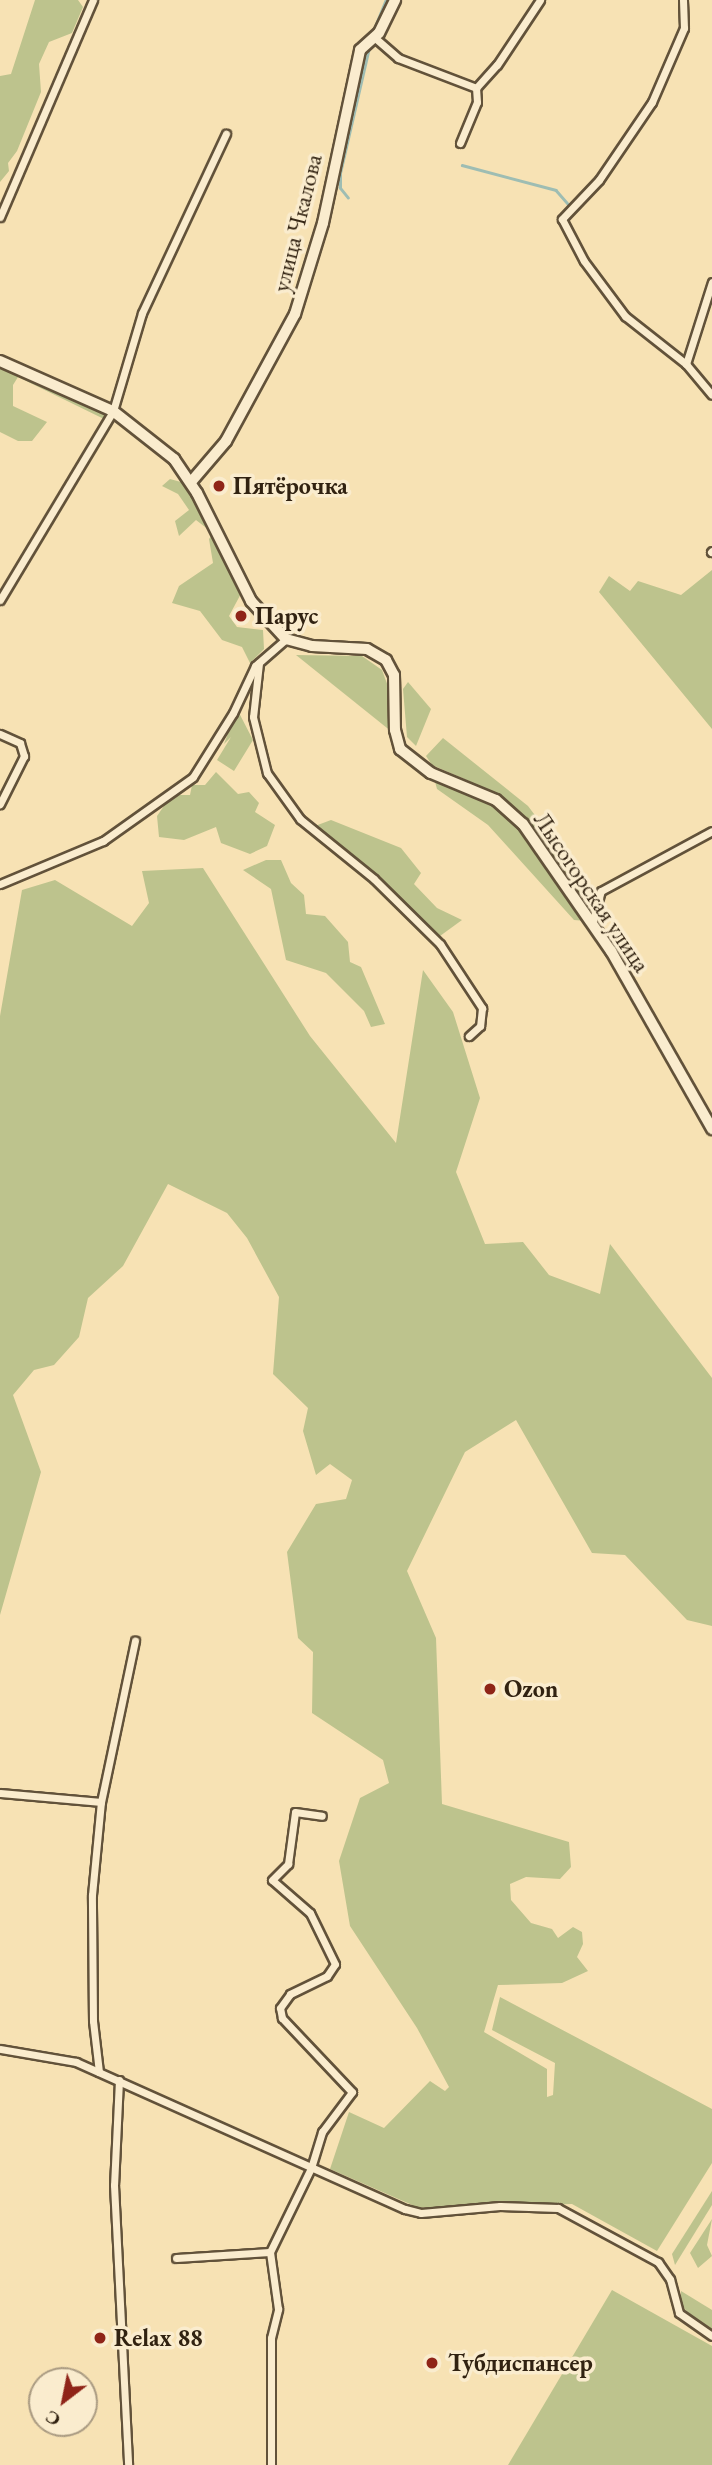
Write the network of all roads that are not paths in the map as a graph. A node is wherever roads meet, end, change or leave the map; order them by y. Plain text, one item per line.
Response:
1 (93, 0) edge
2 (396, 0) edge
3 (540, 0) edge
4 (683, 0) edge
5 (374, 37) junction
6 (477, 88) junction
7 (226, 134) dead end
8 (460, 143) dead end
9 (0, 217) edge
10 (712, 282) edge
11 (0, 361) edge
12 (686, 364) junction
13 (712, 395) edge
14 (113, 411) junction
15 (191, 482) junction
16 (0, 600) edge
17 (286, 639) junction
18 (255, 667) junction
19 (0, 734) edge
20 (0, 804) edge
21 (712, 831) edge
22 (0, 884) edge
23 (592, 924) junction
24 (469, 1036) dead end
25 (712, 1129) edge
26 (135, 1641) dead end
27 (0, 1793) edge
28 (101, 1802) junction
29 (322, 1816) dead end
30 (0, 2049) edge
31 (99, 2072) junction
32 (119, 2080) junction
33 (311, 2168) junction
34 (270, 2252) junction
35 (176, 2258) dead end
36 (712, 2336) edge
37 (128, 2465) edge
38 (271, 2465) edge

1 - 9 street
2 - 5 street, улица Чкалова
3 - 6 street
4 - 12 street
5 - 6 street
5 - 15 street, улица Чкалова
6 - 8 street
7 - 14 street
10 - 12 street
11 - 14 street
12 - 13 street
14 - 15 street
14 - 16 street
15 - 17 street
17 - 18 street
17 - 23 street, Лысогорская улица
18 - 22 street
18 - 24 street
19 - 20 street
21 - 23 street
23 - 25 street, Лысогорская улица
26 - 28 street
27 - 28 street
28 - 31 street
29 - 33 street
30 - 31 street
31 - 32 street
32 - 33 street
32 - 37 street
33 - 34 street
33 - 36 street
34 - 35 street
34 - 38 street

